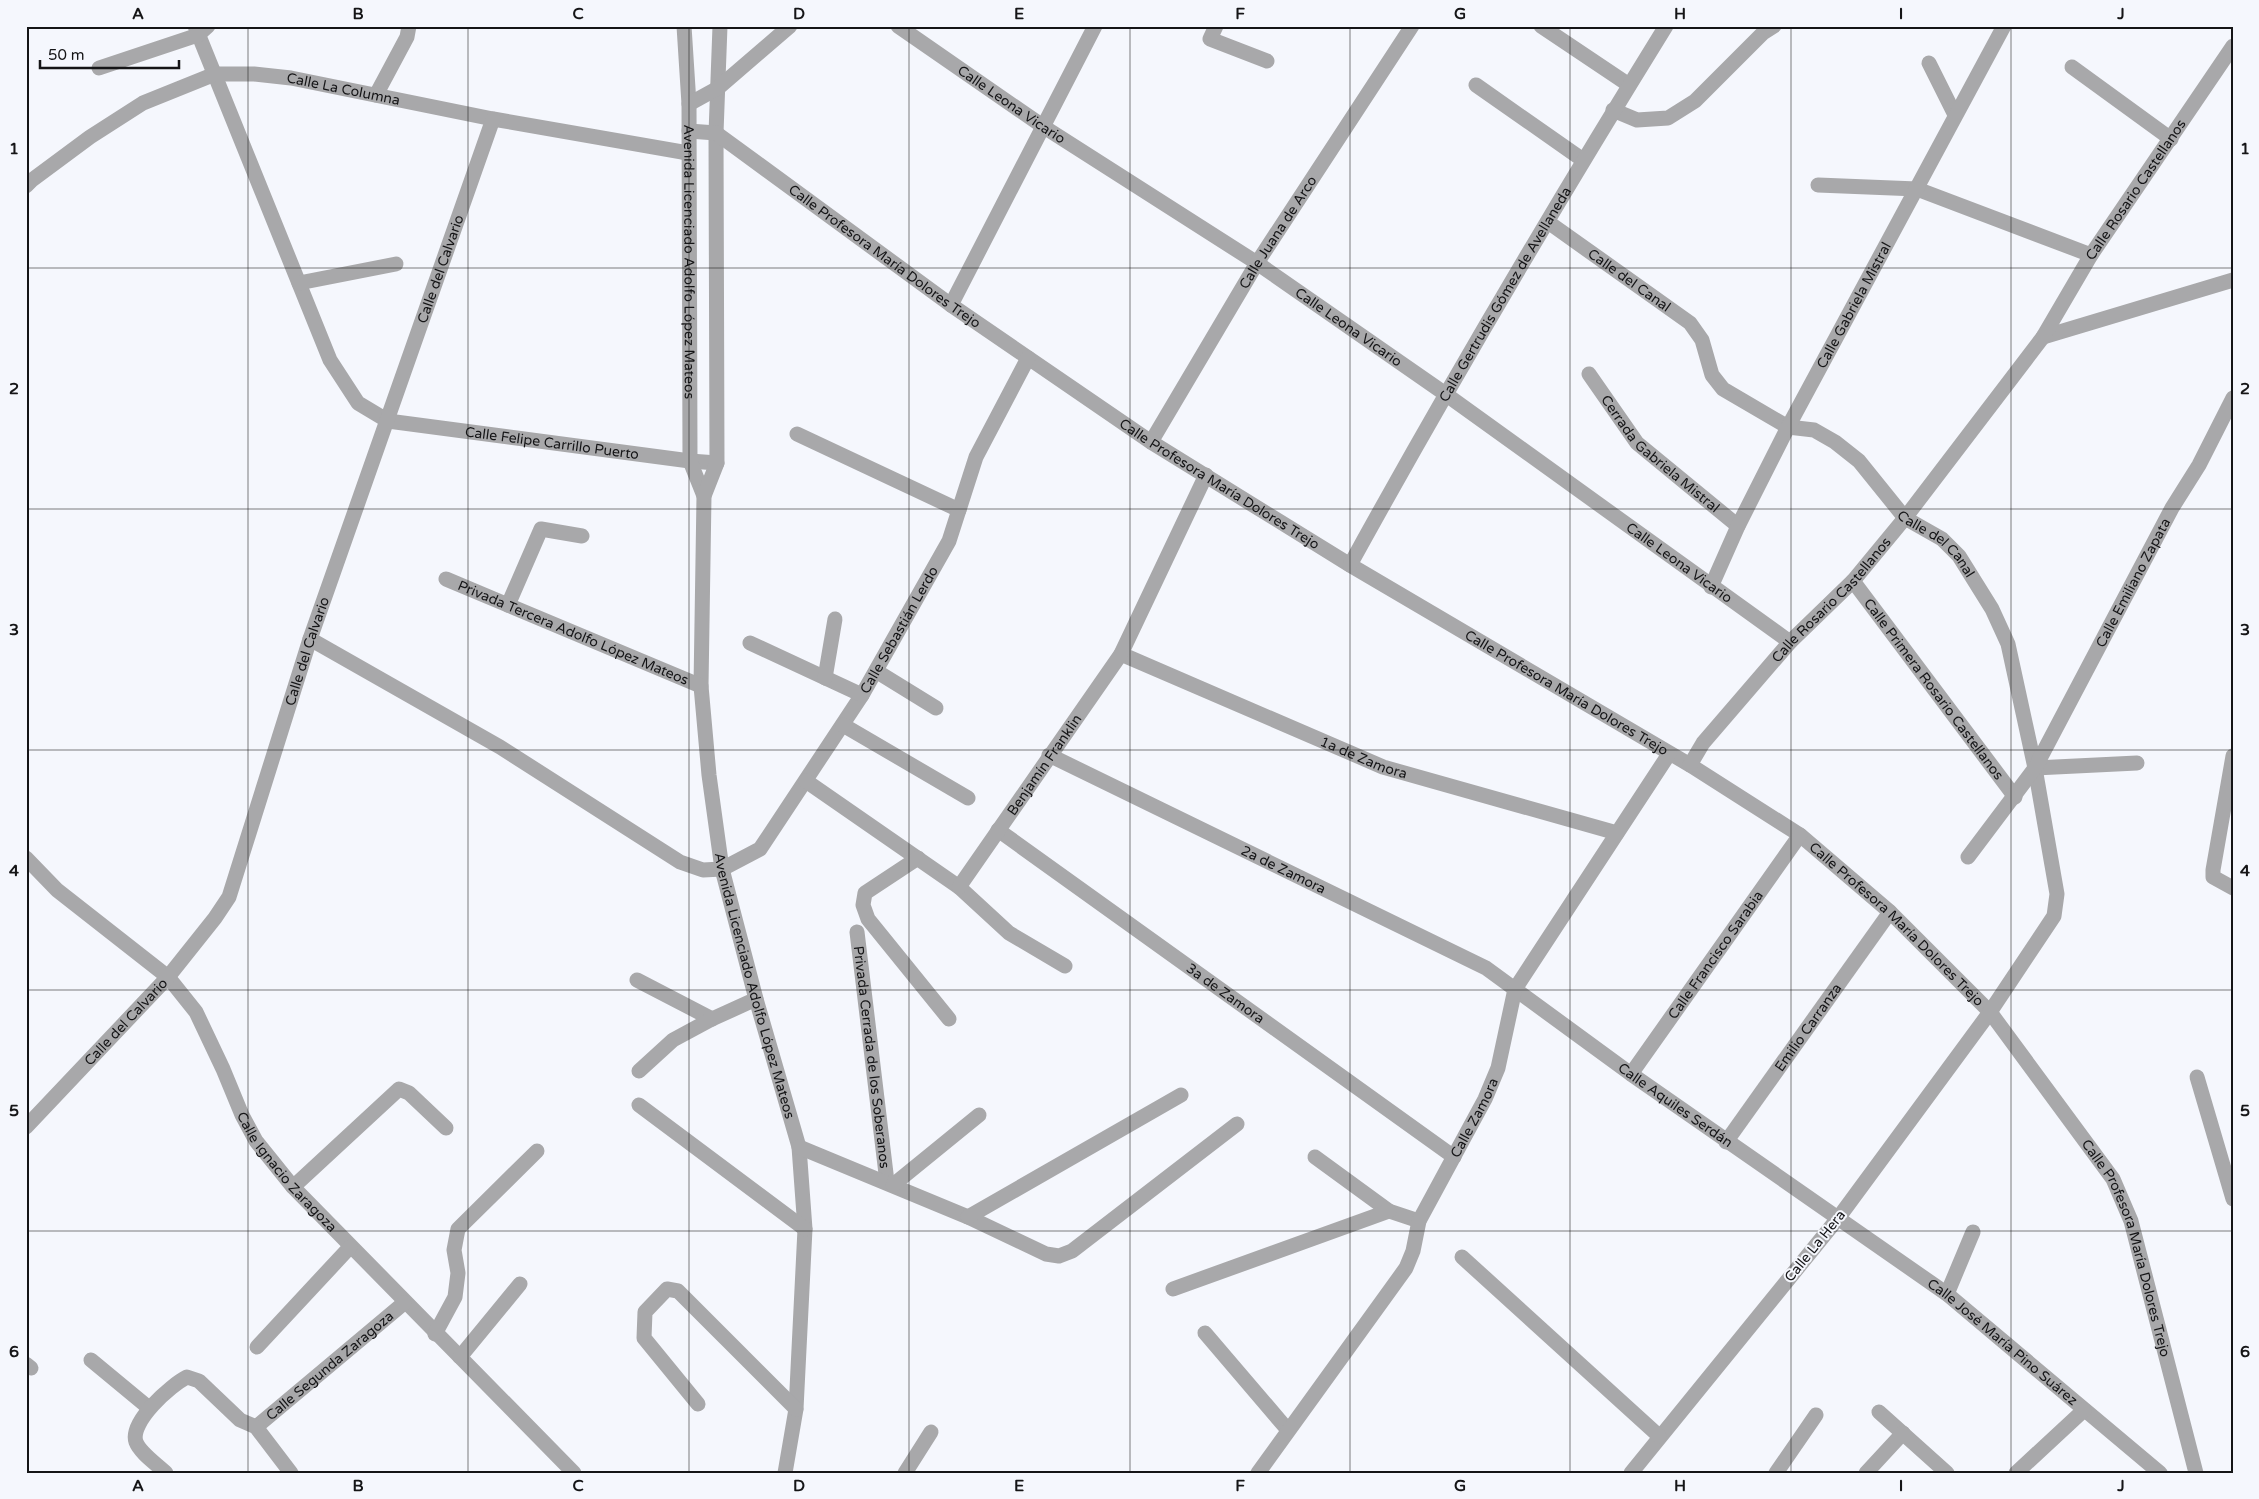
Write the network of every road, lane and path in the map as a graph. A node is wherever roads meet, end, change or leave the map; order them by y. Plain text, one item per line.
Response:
1 (409, 26) edge
2 (684, 26) edge
3 (720, 26) edge
4 (790, 26) edge
5 (898, 26) edge
6 (1095, 26) edge
7 (1216, 26) edge
8 (1412, 26) edge
9 (1541, 26) edge
10 (1666, 26) edge
11 (1774, 26) edge
12 (2004, 26) edge
13 (200, 29) edge
14 (2233, 46) edge
15 (1267, 61) dead end
16 (1929, 62) dead end
17 (2072, 67) dead end
18 (98, 68) dead end
19 (215, 74) junction
20 (1476, 85) dead end
21 (1629, 85) junction
22 (718, 88) junction
23 (376, 95) junction
24 (689, 104) junction
25 (1613, 110) junction
26 (1955, 116) junction
27 (493, 119) junction
28 (1044, 127) junction
29 (690, 131) junction
30 (716, 133) junction
31 (2171, 139) junction
32 (688, 153) junction
33 (1583, 160) junction
34 (1818, 185) dead end
35 (26, 186) edge
36 (1917, 189) junction
37 (1548, 222) junction
38 (2091, 255) junction
39 (1256, 263) junction
40 (396, 264) dead end
41 (2233, 280) edge
42 (299, 283) junction
43 (951, 305) junction
44 (2043, 337) junction
45 (1028, 358) junction
46 (1589, 374) dead end
47 (1444, 393) junction
48 (2233, 398) edge
49 (388, 421) junction
50 (1788, 427) junction
51 (797, 434) dead end
52 (1151, 442) junction
53 (690, 461) junction
54 (717, 463) junction
55 (1206, 475) junction
56 (704, 496) junction
57 (959, 510) junction
58 (1905, 518) junction
59 (1738, 526) junction
60 (582, 536) dead end
61 (1350, 565) junction
62 (446, 578) dead end
63 (1852, 581) junction
64 (1711, 587) junction
65 (508, 605) junction
66 (835, 619) dead end
67 (310, 639) junction
68 (1790, 642) junction
69 (750, 643) dead end
70 (1121, 654) junction
71 (876, 671) junction
72 (825, 678) junction
73 (701, 686) junction
74 (862, 695) junction
75 (936, 708) dead end
76 (843, 725) junction
77 (1670, 754) junction
78 (1049, 755) junction
79 (2233, 756) edge
80 (2137, 763) dead end
81 (1690, 765) junction
82 (2035, 768) junction
83 (806, 781) junction
84 (2015, 797) junction
85 (968, 798) dead end
86 (2227, 821) edge
87 (998, 830) junction
88 (1617, 833) junction
89 (1800, 835) junction
90 (1968, 857) dead end
91 (26, 858) edge
92 (918, 858) junction
93 (722, 869) junction
94 (959, 886) junction
95 (2233, 888) edge
96 (1890, 912) junction
97 (857, 932) dead end
98 (1065, 966) dead end
99 (168, 977) junction
100 (637, 980) dead end
101 (1515, 988) junction
102 (756, 999) junction
103 (1990, 1012) junction
104 (712, 1019) junction
105 (950, 1019) dead end
106 (639, 1071) dead end
107 (1630, 1074) junction
108 (2197, 1077) dead end
109 (1181, 1096) dead end
110 (639, 1105) dead end
111 (979, 1115) dead end
112 (1237, 1124) dead end
113 (27, 1126) edge
114 (446, 1128) dead end
115 (1726, 1142) junction
116 (798, 1147) junction
117 (537, 1150) dead end
118 (1315, 1157) dead end
119 (1454, 1157) junction
120 (890, 1183) junction
121 (293, 1187) junction
122 (2233, 1199) edge
123 (1389, 1211) junction
124 (968, 1217) junction
125 (1839, 1217) junction
126 (1419, 1221) junction
127 (805, 1229) junction
128 (1973, 1232) dead end
129 (350, 1248) junction
130 (1462, 1258) dead end
131 (520, 1284) dead end
132 (1173, 1289) dead end
133 (1947, 1294) junction
134 (404, 1303) junction
135 (1205, 1333) dead end
136 (435, 1334) junction
137 (257, 1348) dead end
138 (460, 1357) junction
139 (91, 1360) dead end
140 (698, 1404) dead end
141 (149, 1408) junction
142 (796, 1409) junction
143 (2084, 1410) junction
144 (1879, 1412) dead end
145 (1816, 1415) dead end
146 (256, 1427) junction
147 (1287, 1430) junction
148 (931, 1432) dead end
149 (1903, 1433) junction
150 (1659, 1436) junction
151 (166, 1473) edge
152 (291, 1473) edge
153 (574, 1473) edge
154 (785, 1473) edge
155 (905, 1473) edge
156 (1258, 1473) edge
157 (1632, 1473) edge
158 (1776, 1473) edge
159 (1866, 1473) edge
160 (1947, 1473) edge
161 (2016, 1473) edge
162 (2160, 1473) edge
163 (2196, 1473) edge

1 - 23 street
2 - 24 street, Avenida Licenciado Adolfo López Mateos
3 - 22 street, Avenida Licenciado Adolfo López Mateos
4 - 22 street
5 - 28 street, Calle Leona Vicario
6 - 28 street
7 - 15 street
8 - 39 street, Calle Juana de Arco
9 - 21 street
10 - 21 street, Calle Gertrudis Gómez de Avellaneda
11 - 25 street
12 - 26 street, Calle Gabriela Mistral
13 - 18 street
13 - 19 street
14 - 31 street, Calle Rosario Castellanos
16 - 26 street
17 - 31 street
19 - 23 street, Calle La Columna
19 - 35 street, Calle La Columna
19 - 42 street
20 - 33 street
21 - 25 street, Calle Gertrudis Gómez de Avellaneda
22 - 24 street
22 - 30 street, Avenida Licenciado Adolfo López Mateos
23 - 27 street, Calle La Columna
24 - 29 street, Avenida Licenciado Adolfo López Mateos
25 - 33 street, Calle Gertrudis Gómez de Avellaneda
26 - 36 street, Calle Gabriela Mistral
27 - 32 street, Calle La Columna
27 - 49 street, Calle del Calvario
28 - 39 street, Calle Leona Vicario
28 - 43 street
29 - 30 street
29 - 32 street, Avenida Licenciado Adolfo López Mateos
30 - 43 street, Calle Profesora María Dolores Trejo
30 - 54 street, Avenida Licenciado Adolfo López Mateos
31 - 38 street, Calle Rosario Castellanos
32 - 53 street, Avenida Licenciado Adolfo López Mateos
33 - 37 street, Calle Gertrudis Gómez de Avellaneda
34 - 36 street
36 - 38 street
36 - 50 street, Calle Gabriela Mistral
37 - 47 street, Calle Gertrudis Gómez de Avellaneda
37 - 50 street, Calle del Canal
38 - 44 street, Calle Rosario Castellanos
39 - 47 street, Calle Leona Vicario
39 - 52 street, Calle Juana de Arco
40 - 42 street
41 - 44 street
42 - 49 street
43 - 45 street, Calle Profesora María Dolores Trejo
44 - 58 street, Calle Rosario Castellanos
45 - 52 street, Calle Profesora María Dolores Trejo
45 - 57 street, Calle Sebastián Lerdo
46 - 59 street, Cerrada Gabriela Mistral
47 - 61 street, Calle Gertrudis Gómez de Avellaneda
47 - 64 street, Calle Leona Vicario
48 - 82 street, Calle Emiliano Zapata
49 - 53 street, Calle Felipe Carrillo Puerto
49 - 67 street, Calle del Calvario
50 - 58 street, Calle del Canal
50 - 59 street, Calle Gabriela Mistral
51 - 57 street
52 - 55 street, Calle Profesora María Dolores Trejo
53 - 54 street, Calle Felipe Carrillo Puerto
53 - 56 street, Avenida Licenciado Adolfo López Mateos
54 - 56 street, Avenida Licenciado Adolfo López Mateos
55 - 61 street, Calle Profesora María Dolores Trejo
55 - 70 street, Benjamín Franklin
56 - 73 street, Avenida Licenciado Adolfo López Mateos
57 - 71 street, Calle Sebastián Lerdo
58 - 63 street, Calle Rosario Castellanos
58 - 82 street, Calle del Canal
59 - 64 street, Calle Gabriela Mistral
60 - 65 street
61 - 77 street, Calle Profesora María Dolores Trejo
62 - 65 street, Privada Tercera Adolfo López Mateos
63 - 68 street, Calle Rosario Castellanos
63 - 84 street, Calle Primera Rosario Castellanos
64 - 68 street, Calle Leona Vicario
65 - 73 street, Privada Tercera Adolfo López Mateos
66 - 72 street
67 - 93 street
67 - 99 street, Calle del Calvario
68 - 81 street, Calle Rosario Castellanos
69 - 72 street
70 - 78 street, Benjamín Franklin
70 - 88 street, 1a de Zamora
71 - 74 street, Calle Sebastián Lerdo
71 - 75 street
72 - 74 street
73 - 93 street, Avenida Licenciado Adolfo López Mateos
74 - 76 street, Calle Sebastián Lerdo
76 - 83 street, Calle Sebastián Lerdo
76 - 85 street
77 - 81 street, Calle Profesora María Dolores Trejo
77 - 88 street, Calle Zamora
78 - 87 street, Benjamín Franklin
78 - 101 street, 2a de Zamora
79 - 86 street
80 - 82 street
81 - 89 street, Calle Profesora María Dolores Trejo
82 - 84 street, Calle Emiliano Zapata
82 - 103 street, Calle del Canal
83 - 92 street
83 - 93 street, Calle Sebastián Lerdo
84 - 90 street, Calle Emiliano Zapata
86 - 95 street
87 - 94 street, Benjamín Franklin
87 - 119 street, 3a de Zamora
88 - 101 street, Calle Zamora
89 - 96 street, Calle Profesora María Dolores Trejo
89 - 107 street, Calle Francisco Sarabia
91 - 99 street, Calle Ignacio Zaragoza
92 - 94 street
92 - 105 street
93 - 102 street, Avenida Licenciado Adolfo López Mateos
94 - 98 street
96 - 103 street, Calle Profesora María Dolores Trejo
96 - 115 street, Emilio Carranza
97 - 120 street, Privada Cerrada de los Soberanos
99 - 113 street, Calle del Calvario
99 - 121 street, Calle Ignacio Zaragoza
100 - 104 street
101 - 107 street, Calle Aquiles Serdán
101 - 119 street, Calle Zamora
102 - 104 street
102 - 116 street, Avenida Licenciado Adolfo López Mateos
103 - 125 street, Calle La Hera
103 - 163 street, Calle Profesora María Dolores Trejo
104 - 106 street
107 - 115 street, Calle Aquiles Serdán
108 - 122 street
109 - 124 street
110 - 127 street
111 - 120 street
112 - 124 street, Privada Cerrada de los Soberanos
114 - 121 street
115 - 125 street, Calle Aquiles Serdán
116 - 120 street, Privada Cerrada de los Soberanos
116 - 127 street, Avenida Licenciado Adolfo López Mateos
117 - 136 street
118 - 123 street
119 - 126 street, Calle Zamora
120 - 124 street, Privada Cerrada de los Soberanos
121 - 129 street, Calle Ignacio Zaragoza
123 - 126 street
123 - 132 street
125 - 133 street, Calle José María Pino Suárez
125 - 150 street, Calle La Hera
126 - 147 street, Calle Zamora
127 - 142 street, Avenida Licenciado Adolfo López Mateos
128 - 133 street
129 - 134 street, Calle Ignacio Zaragoza
129 - 137 street
130 - 150 street
131 - 138 street
133 - 143 street, Calle José María Pino Suárez
134 - 136 street, Calle Ignacio Zaragoza
134 - 146 street, Calle Segunda Zaragoza
135 - 147 street
136 - 138 street, Calle Ignacio Zaragoza
138 - 153 street, Calle Ignacio Zaragoza
139 - 141 street
140 - 142 street
141 - 146 street
141 - 151 street
142 - 154 street, Avenida Licenciado Adolfo López Mateos
143 - 161 street
143 - 162 street, Calle José María Pino Suárez
144 - 149 street
145 - 158 street
146 - 152 street
147 - 156 street, Calle Zamora
148 - 155 street
149 - 159 street
149 - 160 street
150 - 157 street, Calle La Hera

